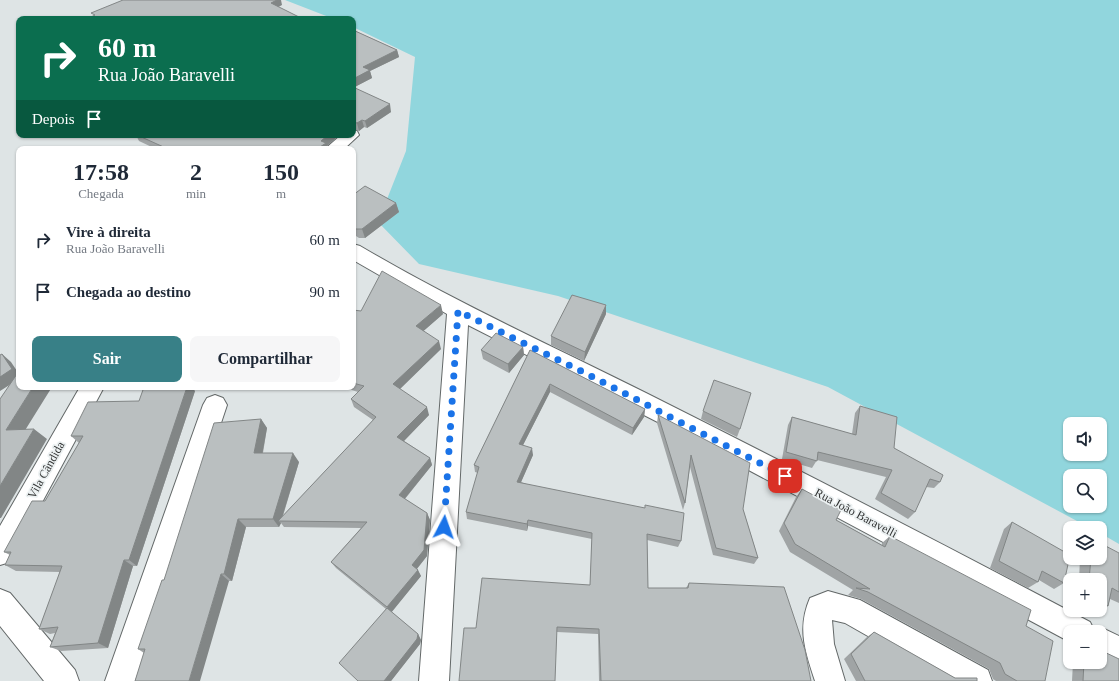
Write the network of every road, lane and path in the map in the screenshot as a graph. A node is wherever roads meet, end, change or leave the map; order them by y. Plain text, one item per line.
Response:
1 (347, 138) edge
2 (338, 146) edge
3 (356, 253) edge
4 (458, 311) junction
5 (90, 390) edge
6 (215, 405) dead end
7 (0, 552) edge
8 (0, 603) edge
9 (1067, 625) edge
10 (1107, 646) edge
11 (1119, 652) edge
12 (64, 681) edge
13 (120, 681) edge
14 (434, 681) edge
15 (830, 681) edge
16 (977, 681) edge

1 - 2 street
3 - 4 street, Rua João Baravelli
4 - 9 street, Rua João Baravelli
4 - 14 street
5 - 7 street, Vila Cândida
6 - 13 street
8 - 12 street
10 - 11 street
15 - 16 street

